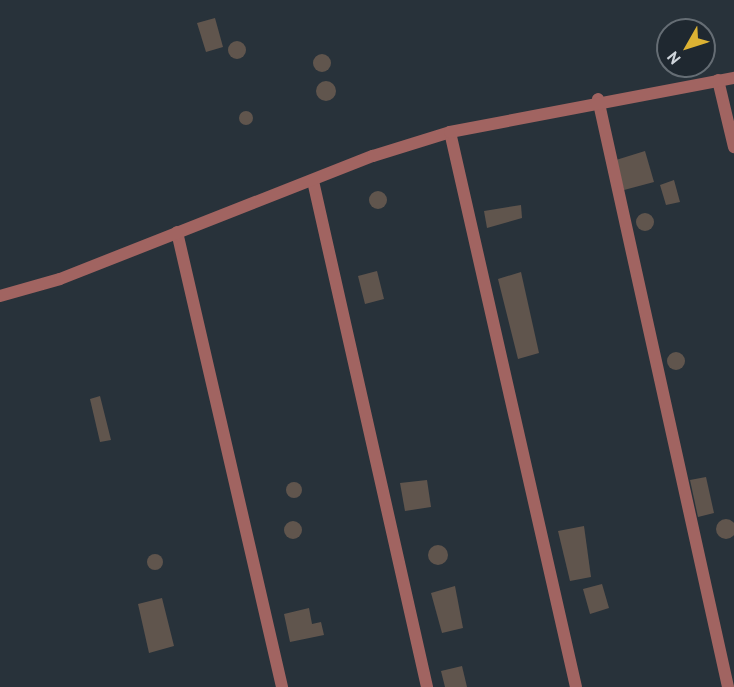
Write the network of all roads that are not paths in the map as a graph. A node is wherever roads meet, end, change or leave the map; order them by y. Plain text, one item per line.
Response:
1 (734, 78) edge
2 (718, 80) junction
3 (598, 99) junction
4 (450, 132) junction
5 (734, 147) edge
6 (314, 181) junction
7 (177, 232) junction
8 (0, 296) edge
9 (282, 687) edge
10 (427, 687) edge
11 (576, 687) edge
12 (728, 687) edge

1 - 2 street
2 - 3 street
2 - 5 street
3 - 4 street
3 - 12 street
4 - 6 street
4 - 11 street
6 - 7 street
6 - 10 street
7 - 8 street
7 - 9 street

